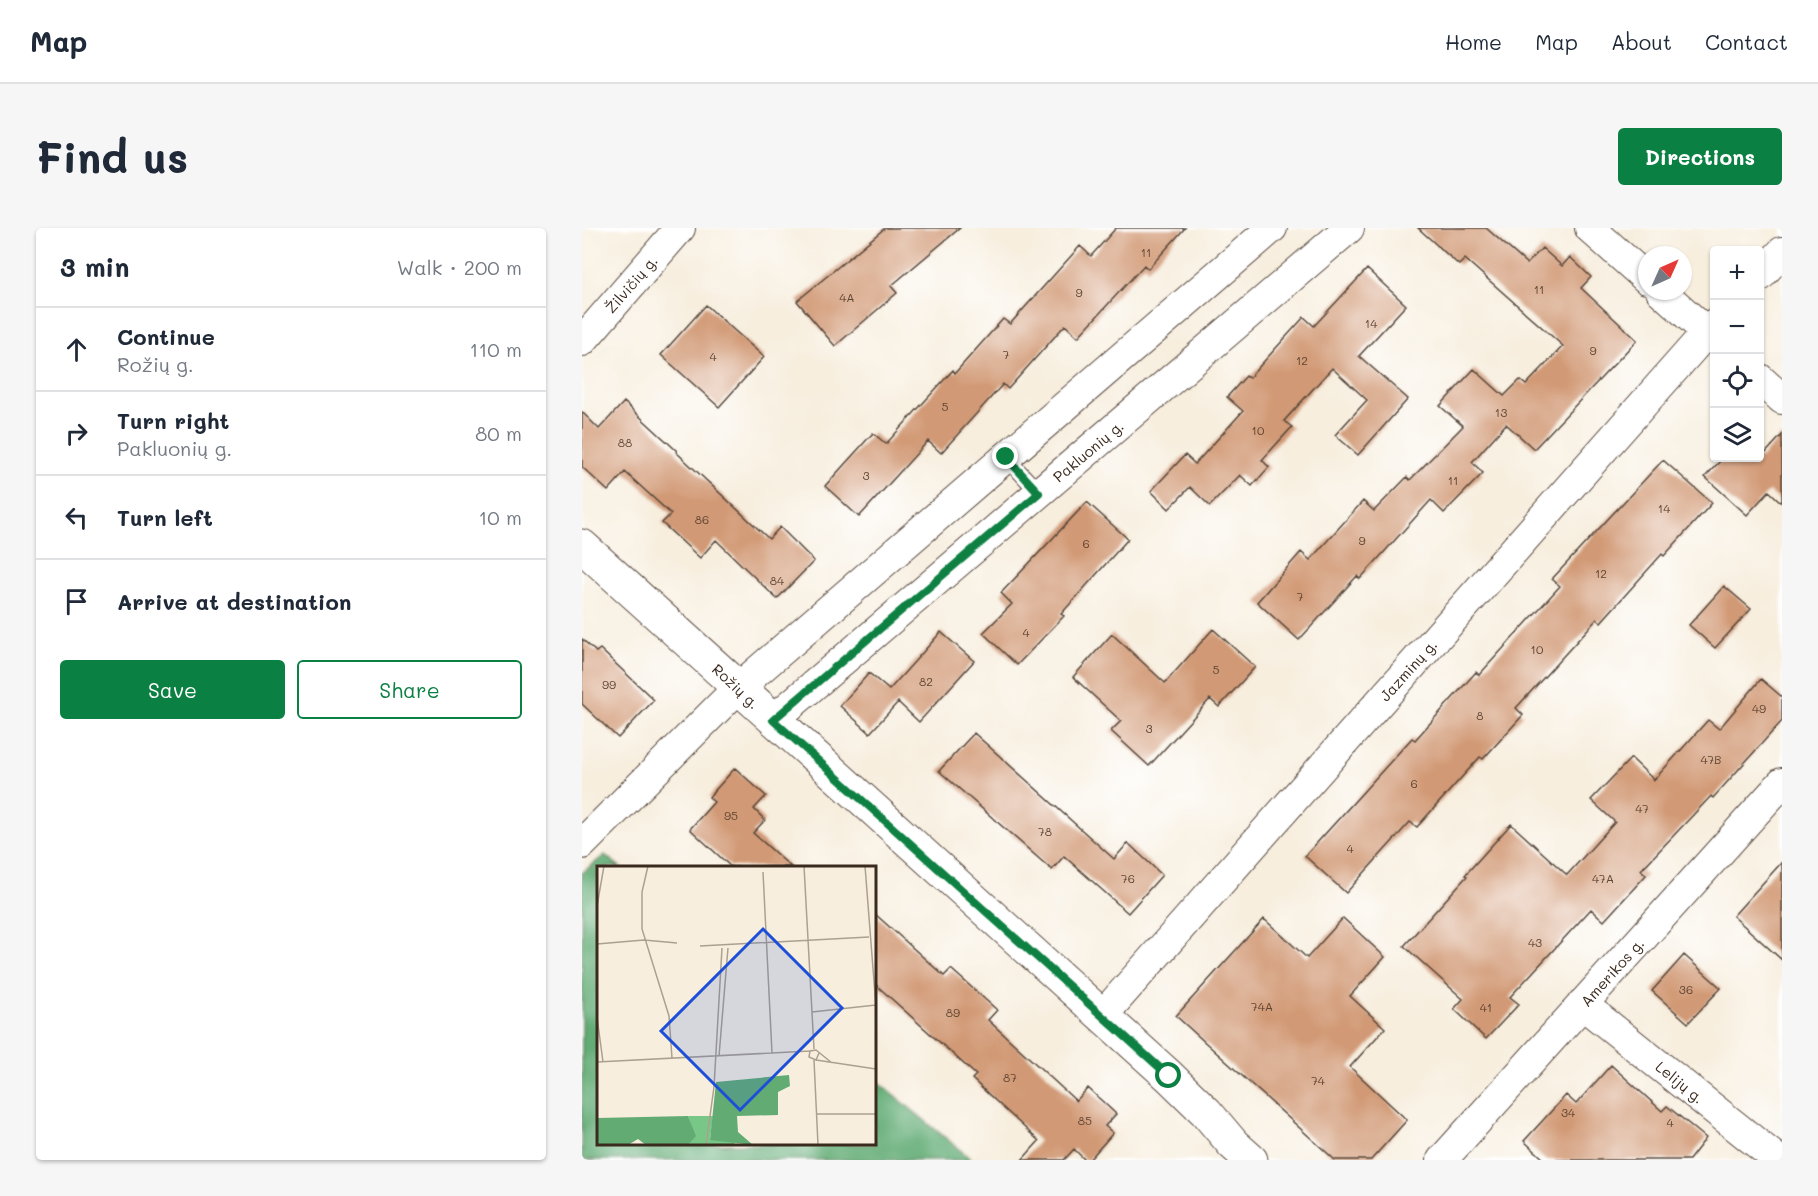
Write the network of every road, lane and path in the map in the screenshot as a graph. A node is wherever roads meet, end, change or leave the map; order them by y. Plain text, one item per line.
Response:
1 (680, 228) edge
2 (1272, 228) edge
3 (1349, 228) edge
4 (1590, 228) edge
5 (1782, 252) edge
6 (1638, 271) edge
7 (1764, 272) edge
8 (1672, 300) edge
9 (1710, 330) edge
10 (1710, 334) edge
11 (582, 340) edge
12 (1764, 383) edge
13 (1782, 399) edge
14 (1006, 457) junction
15 (1039, 493) junction
16 (582, 546) edge
17 (738, 688) junction
18 (773, 720) junction
19 (1782, 783) edge
20 (582, 844) edge
21 (1582, 1004) junction
22 (1102, 1016) junction
23 (1242, 1155) edge
24 (1442, 1160) edge
25 (1778, 1160) edge

1 - 11 street, Žilvičių g.
2 - 14 street
3 - 15 street, Pakluonių g.
4 - 6 street
5 - 7 street
8 - 9 street
10 - 22 street, Jazminų g.
12 - 13 street
14 - 15 lane
14 - 17 street
15 - 18 street, Pakluonių g.
16 - 17 street, Rožių g.
17 - 18 street, Rožių g.
17 - 20 street
18 - 22 street, Rožių g.
19 - 21 street, Amerikos g.
21 - 24 street, Amerikos g.
21 - 25 street, Lelijų g.
22 - 23 street, Rožių g.

